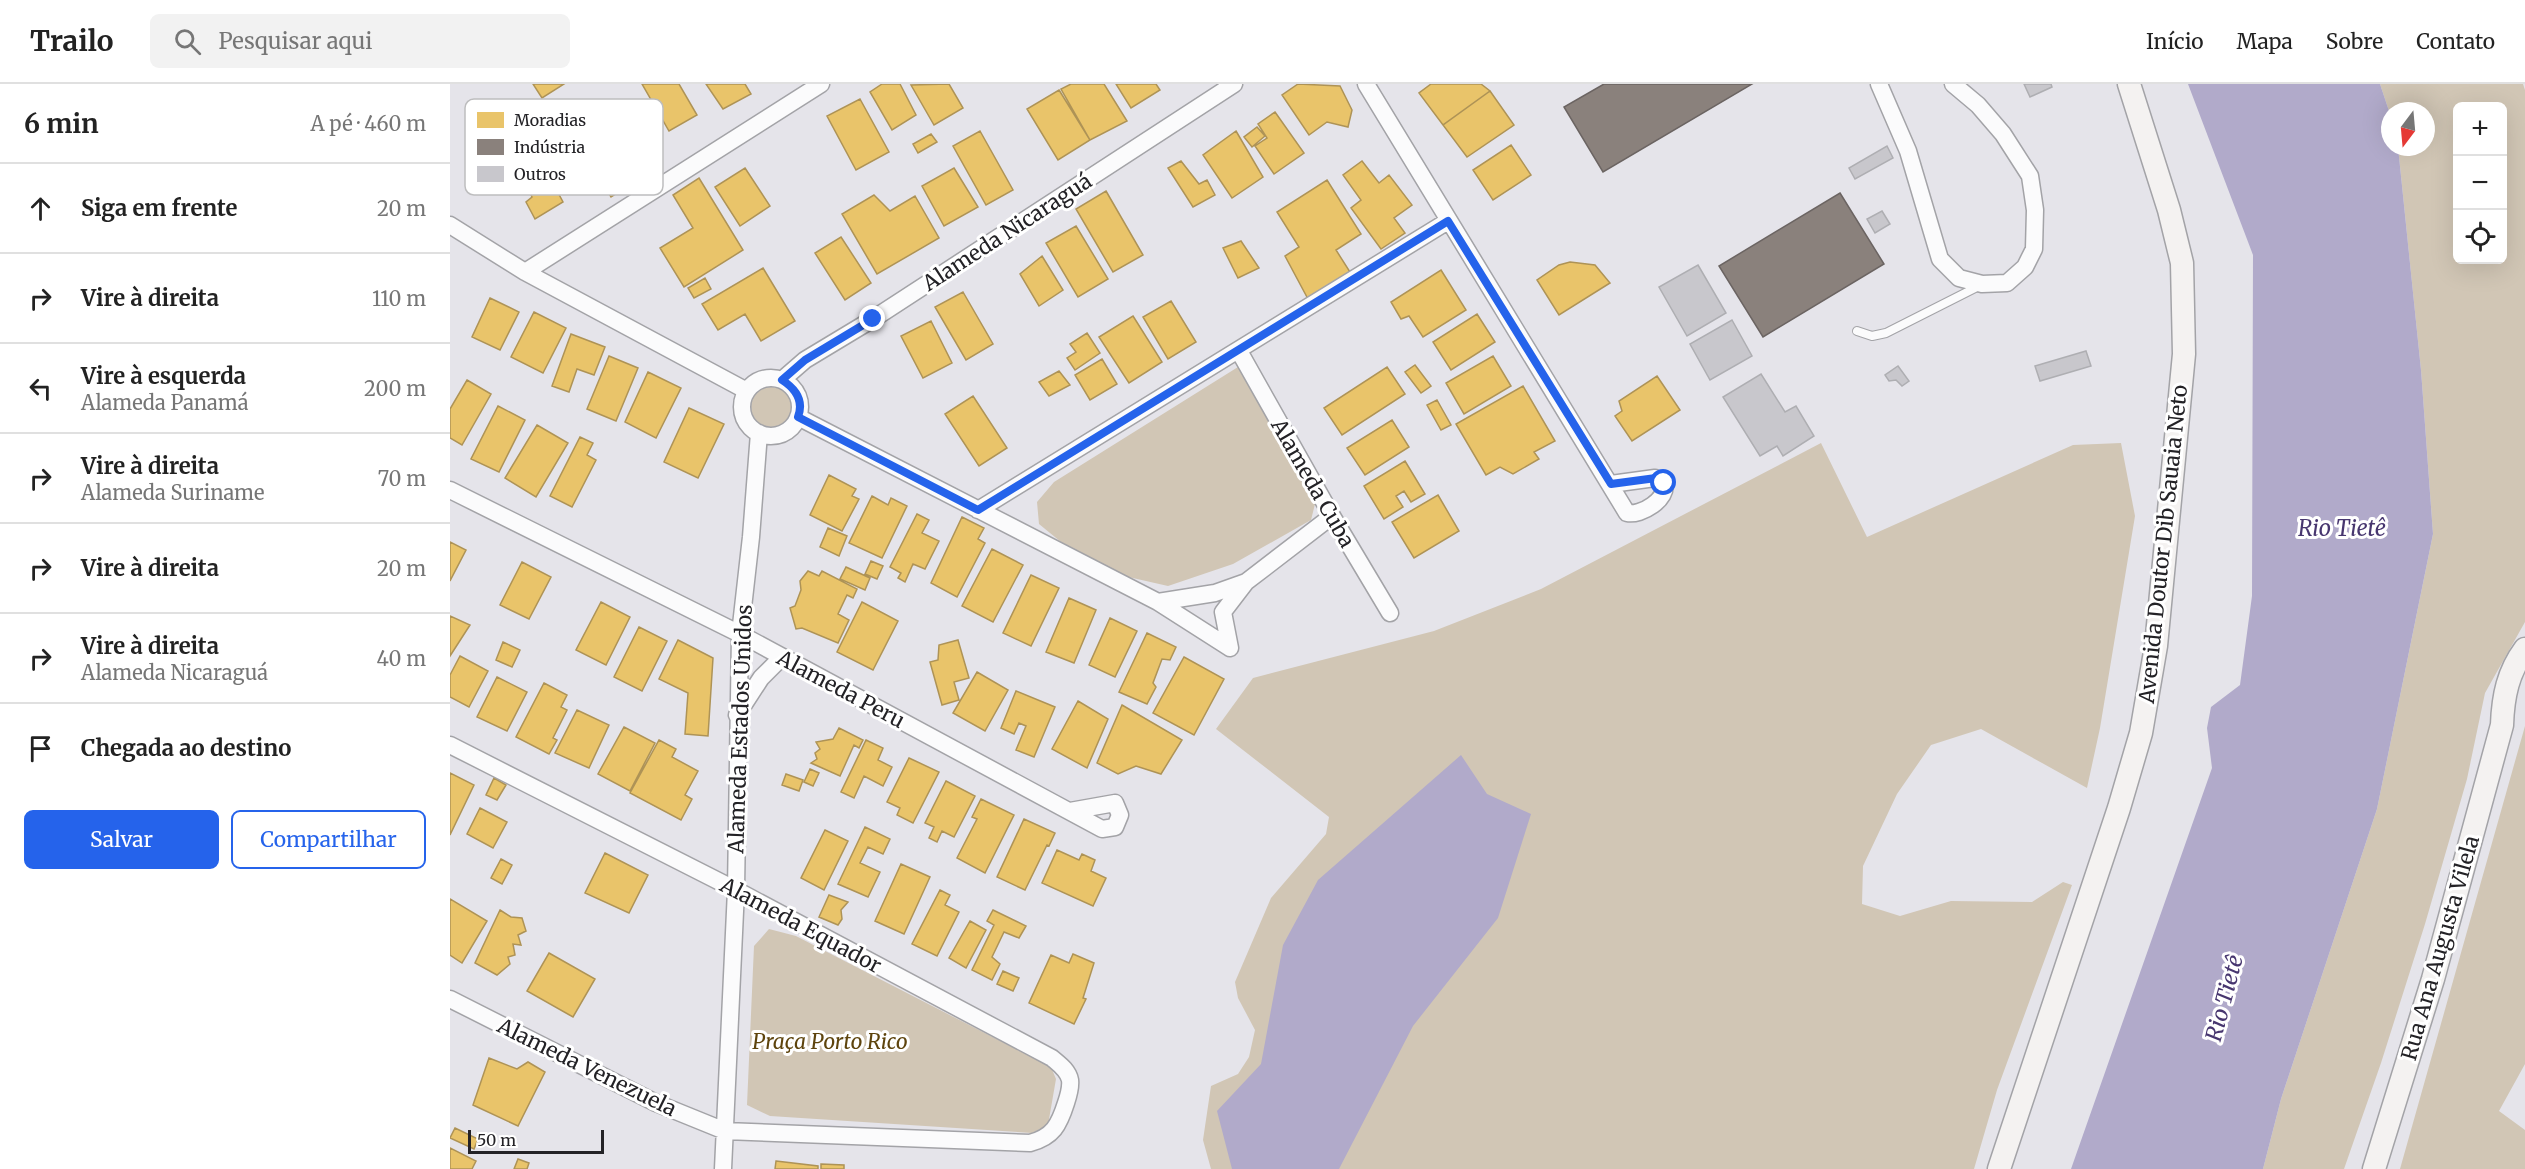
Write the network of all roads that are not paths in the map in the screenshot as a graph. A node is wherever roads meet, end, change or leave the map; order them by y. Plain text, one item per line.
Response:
1 (821, 84) edge
2 (1234, 84) edge
3 (1366, 84) edge
4 (1879, 84) edge
5 (1953, 84) edge
6 (2129, 84) edge
7 (663, 184) edge
8 (646, 195) edge
9 (1448, 221) junction
10 (450, 225) edge
11 (525, 272) junction
12 (1982, 284) junction
13 (1857, 331) dead end
14 (1239, 351) junction
15 (782, 380) junction
16 (747, 391) junction
17 (798, 417) junction
18 (759, 433) junction
19 (1611, 484) dead end
20 (450, 489) edge
21 (978, 510) junction
22 (1332, 516) junction
23 (1246, 582) junction
24 (1158, 602) junction
25 (1390, 613) dead end
26 (740, 634) junction
27 (2525, 649) edge
28 (782, 657) junction
29 (2525, 676) edge
30 (737, 715) junction
31 (2502, 725) junction
32 (450, 745) edge
33 (1070, 811) dead end
34 (736, 890) junction
35 (450, 999) edge
36 (725, 1131) junction
37 (723, 1169) edge
38 (1999, 1169) edge
39 (2374, 1169) edge

1 - 7 street
2 - 15 street, Alameda Nicaraguá
3 - 9 street
4 - 12 street
5 - 12 street
6 - 38 main road, Avenida Doutor Dib Sauaia Neto
8 - 11 street
9 - 14 street
9 - 19 street
10 - 11 street
11 - 16 street
12 - 13 lane
14 - 21 street
14 - 22 street, Alameda Cuba
15 - 16 street
15 - 17 street
16 - 18 street
17 - 18 street
17 - 21 street
18 - 26 street, Alameda Estados Unidos
20 - 26 street, Alameda Peru
21 - 24 street
22 - 23 street
22 - 25 street, Alameda Cuba
23 - 24 street
23 - 24 street
26 - 28 street, Alameda Peru
26 - 30 street, Alameda Estados Unidos
27 - 31 main road, Rua Ana Augusta Vilela
28 - 30 street
28 - 33 street, Alameda Peru
29 - 31 main road, Rua Ana Augusta Vilela
30 - 34 street, Alameda Estados Unidos
31 - 39 main road, Rua Ana Augusta Vilela
32 - 34 street, Alameda Equador
34 - 36 street, Alameda Estados Unidos
34 - 36 street, Alameda Equador
35 - 36 street, Alameda Venezuela
36 - 37 street, Alameda Estados Unidos

